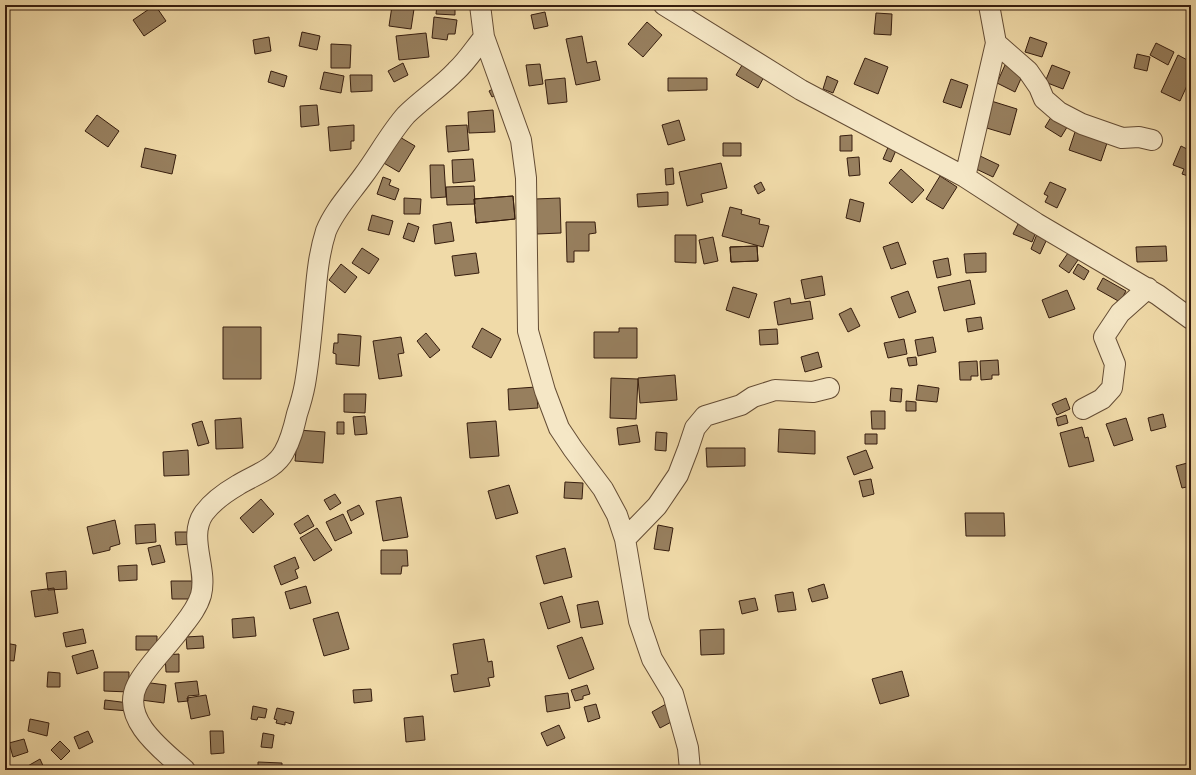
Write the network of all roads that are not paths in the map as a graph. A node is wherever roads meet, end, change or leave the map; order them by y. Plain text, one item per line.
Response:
1 (480, 5) edge
2 (664, 5) edge
3 (989, 5) edge
4 (484, 37) junction
5 (996, 43) junction
6 (1152, 140) dead end
7 (965, 177) junction
8 (1148, 288) junction
9 (1191, 319) edge
10 (829, 388) dead end
11 (1083, 409) dead end
12 (625, 539) junction
13 (185, 770) edge
14 (690, 770) edge

1 - 4 street
2 - 7 street
3 - 5 street
4 - 12 street
4 - 13 street
5 - 6 street
5 - 7 street
7 - 8 street
8 - 9 street
8 - 11 street
10 - 12 street
12 - 14 street

